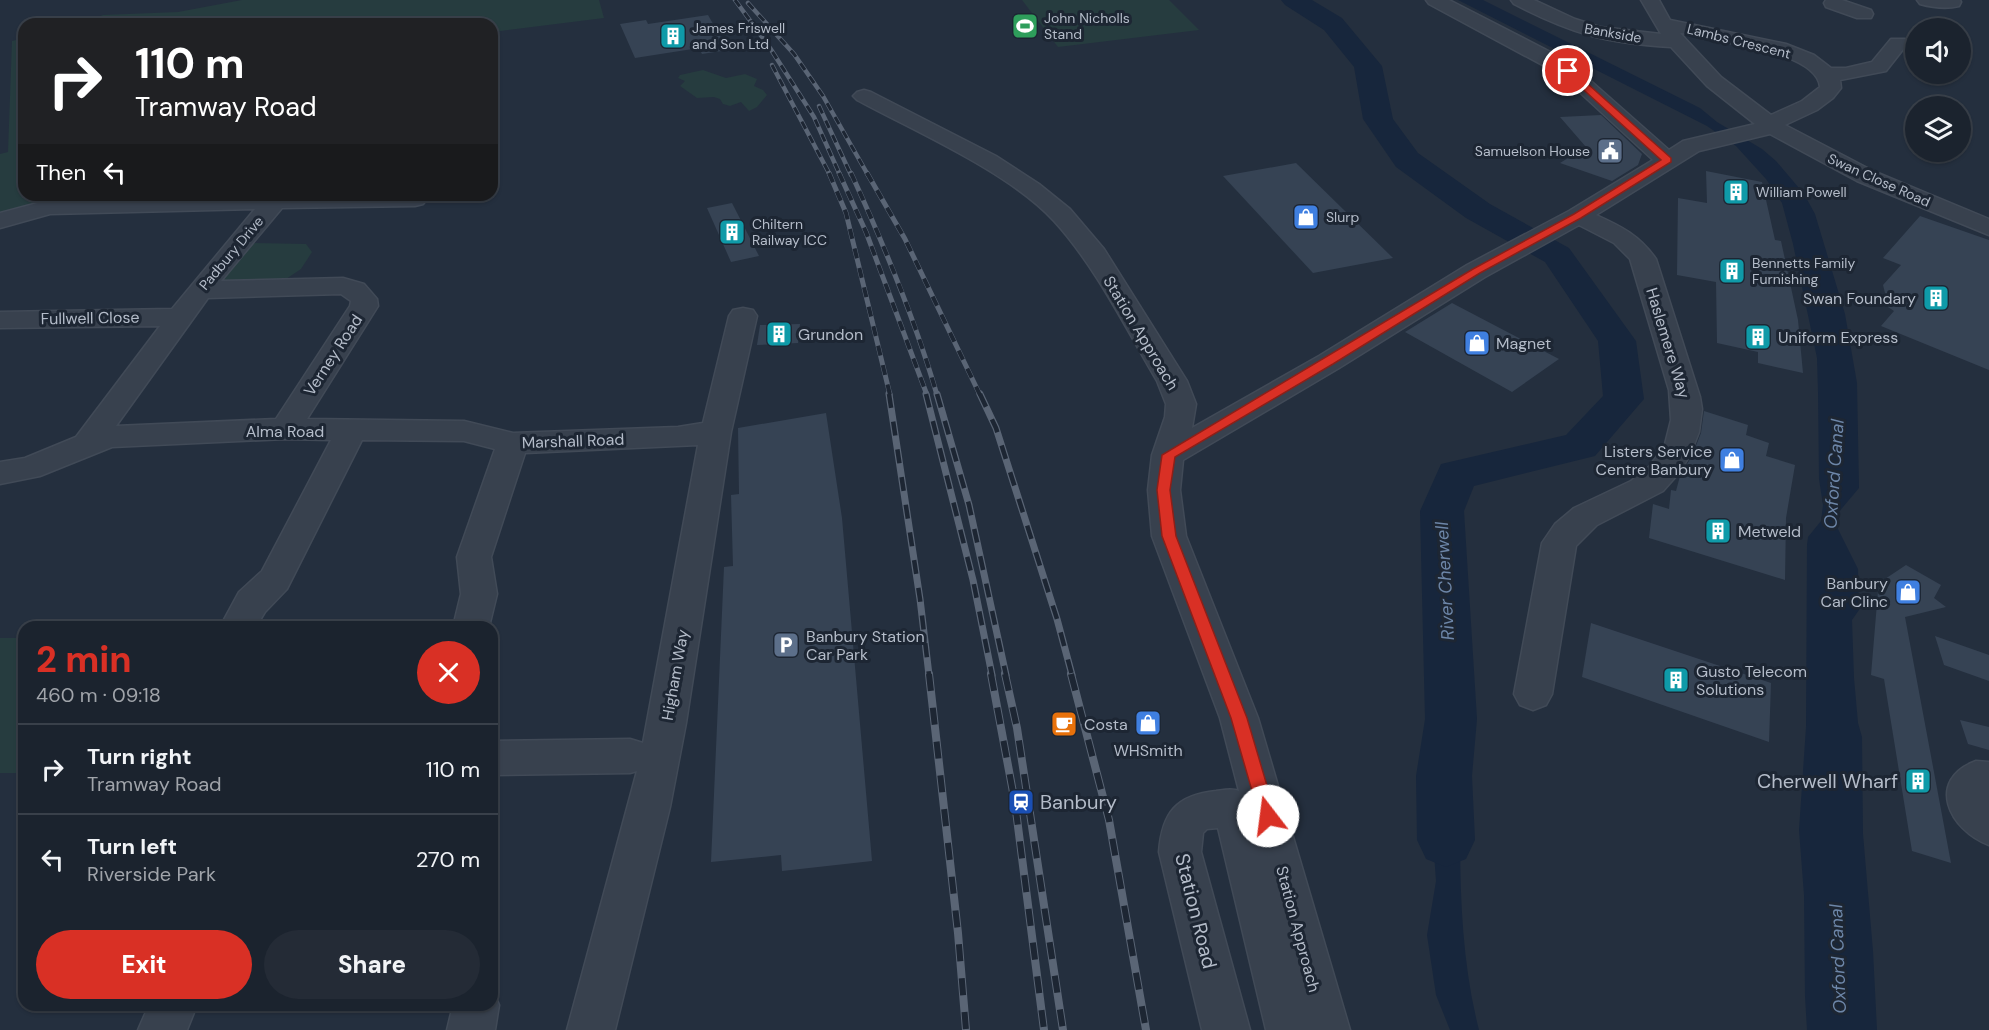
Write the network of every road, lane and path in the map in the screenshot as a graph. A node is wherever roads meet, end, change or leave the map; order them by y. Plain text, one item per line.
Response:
1 (1435, 0) edge
2 (1520, 0) edge
3 (1650, 0) edge
4 (1926, 0) edge
5 (1829, 2) edge
6 (1952, 3) dead end
7 (1864, 14) dead end
8 (1670, 33) junction
9 (1898, 43) dead end
10 (1826, 74) junction
11 (864, 96) dead end
12 (1769, 125) junction
13 (1667, 160) junction
14 (275, 201) joint
15 (0, 221) edge
16 (1565, 223) junction
17 (1989, 228) edge
18 (200, 290) junction
19 (180, 316) junction
20 (742, 316) dead end
21 (0, 320) edge
22 (285, 429) junction
23 (351, 431) junction
24 (716, 432) junction
25 (89, 442) junction
26 (513, 443) junction
27 (1168, 455) junction
28 (0, 473) edge
29 (241, 621) edge
30 (472, 621) edge
31 (1533, 694) dead end
32 (630, 756) dead end
33 (498, 758) edge
34 (1989, 780) edge
35 (1989, 826) edge
36 (171, 1011) edge
37 (475, 1011) edge
38 (162, 1030) edge
39 (471, 1030) edge
40 (591, 1030) edge
41 (1226, 1030) edge
42 (1290, 1030) edge
43 (1326, 1030) edge

1 - 13 street
2 - 8 street, Bankside
3 - 8 street, Swan Close Road
4 - 6 street
5 - 7 street
8 - 10 street, Lambs Crescent
8 - 12 street, Swan Close Road
9 - 10 street
10 - 12 street
11 - 27 street, Station Approach
12 - 13 street
12 - 17 street, Swan Close Road
13 - 16 street
14 - 15 street, Padbury Drive
14 - 18 street, Padbury Drive
16 - 27 street
16 - 31 street, Haslemere Way
18 - 19 street, Padbury Drive
18 - 22 street, Verney Road
19 - 21 street, Fullwell Close
19 - 25 street, Padbury Drive
20 - 24 street, Higham Way
22 - 23 street, Alma Road
22 - 25 street, Alma Road
23 - 26 street
23 - 29 street, Alma Road
24 - 26 street, Marshall Road
24 - 40 street, Higham Way
25 - 28 street, Alma Road
26 - 30 street, Marshall Road
27 - 43 street, Station Approach
32 - 33 street
34 - 35 street
36 - 38 street
37 - 39 street
41 - 42 street, Station Road

